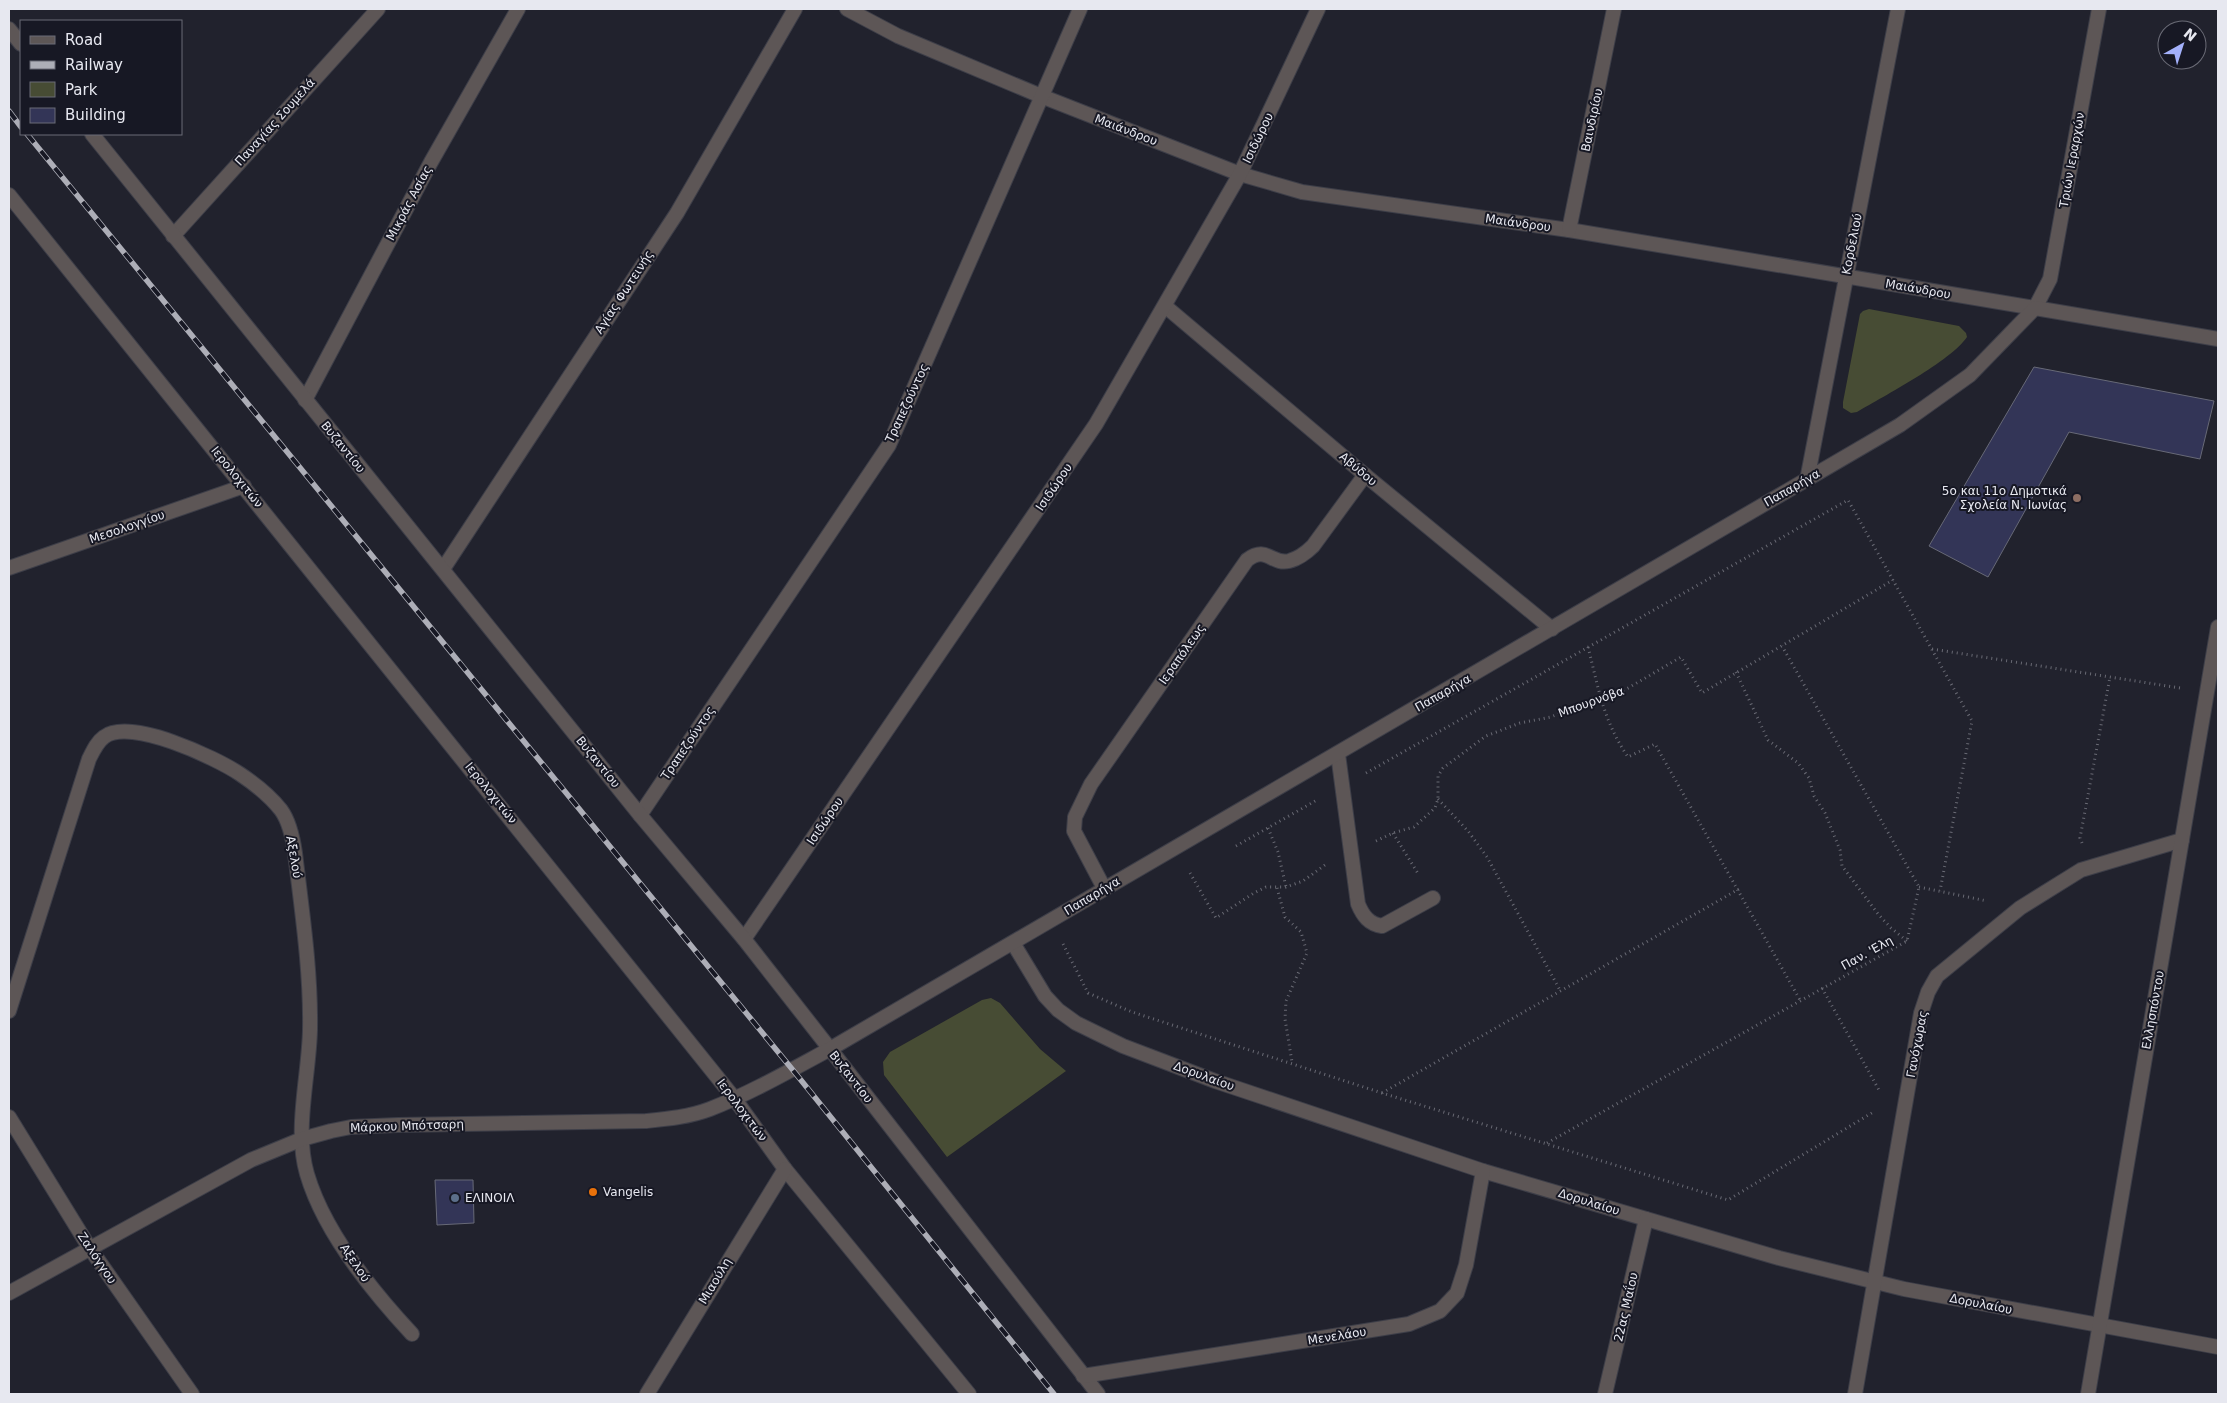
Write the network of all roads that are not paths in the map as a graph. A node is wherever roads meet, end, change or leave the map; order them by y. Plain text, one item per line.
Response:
1 (378, 9) edge
2 (518, 9) edge
3 (795, 9) edge
4 (847, 9) edge
5 (1080, 9) edge
6 (1318, 9) edge
7 (1614, 9) edge
8 (1898, 9) edge
9 (2099, 9) edge
10 (9, 28) edge
11 (20, 43) edge
12 (1041, 96) junction
13 (93, 135) edge
14 (1240, 174) junction
15 (9, 195) edge
16 (1569, 230) junction
17 (172, 236) junction
18 (1846, 276) junction
19 (1165, 306) junction
20 (2035, 308) junction
21 (2218, 339) edge
22 (305, 400) junction
23 (1365, 475) junction
24 (1807, 480) junction
25 (244, 486) junction
26 (9, 568) edge
27 (443, 569) junction
28 (2218, 626) edge
29 (1552, 629) junction
30 (2213, 693) edge
31 (1338, 754) junction
32 (640, 815) junction
33 (2182, 840) junction
34 (1104, 888) junction
35 (1433, 898) road end
36 (744, 939) junction
37 (1013, 943) junction
38 (9, 1011) edge
39 (830, 1049) junction
40 (734, 1098) junction
41 (9, 1118) edge
42 (302, 1139) junction
43 (785, 1169) junction
44 (1483, 1171) junction
45 (1646, 1219) junction
46 (89, 1247) junction
47 (1875, 1282) junction
48 (9, 1293) edge
49 (2100, 1326) junction
50 (412, 1334) dead end
51 (2218, 1347) edge
52 (1083, 1376) junction
53 (192, 1394) edge
54 (648, 1394) edge
55 (969, 1394) edge
56 (1098, 1394) edge
57 (1605, 1394) edge
58 (1855, 1394) edge
59 (2088, 1394) edge

1 - 17 street, Παναγίας Σουμελά
2 - 22 street, Μικράς Ασίας
3 - 27 street, Αγίας Φωτεινής
4 - 12 street, Μαιάνδρου
5 - 12 street, Τραπεζούντος
6 - 14 street, Ισιδώρου
7 - 16 street, Βαινδιρίου
8 - 18 street, Κορδελιού
9 - 20 street, Τριών Ιεραρχών
10 - 11 street
12 - 14 street, Μαιάνδρου
12 - 32 street, Τραπεζούντος
13 - 17 street, Βυζαντίου
14 - 16 street, Μαιάνδρου
14 - 19 street, Ισιδώρου
15 - 25 street, Ιερολοχιτών
16 - 18 street, Μαιάνδρου
17 - 22 street, Βυζαντίου
18 - 20 street, Μαιάνδρου
18 - 24 street, Κορδελιού
19 - 23 street, Αβύδου
19 - 36 street, Ισιδώρου
20 - 21 street, Μαιάνδρου
20 - 24 street, Παπαρήγα
22 - 27 street, Βυζαντίου
23 - 29 street, Αβύδου
23 - 34 street, Ιεραπόλεως
24 - 29 street, Παπαρήγα
25 - 26 street, Μεσολογγίου
25 - 40 street, Ιερολοχιτών
27 - 32 street, Βυζαντίου
28 - 30 street, Ελλησπόντου
29 - 31 street, Παπαρήγα
30 - 33 street, Ελλησπόντου
31 - 34 street, Παπαρήγα
31 - 35 street
32 - 36 street, Βυζαντίου
33 - 47 street, Γανόχωρας
33 - 49 street, Ελλησπόντου
34 - 37 street, Παπαρήγα
36 - 39 street, Βυζαντίου
37 - 39 street, Παπαρήγα
37 - 44 street, Δορυλαίου
38 - 42 street, Αξελού
39 - 40 street, Μάρκου Μπότσαρη
39 - 52 street, Βυζαντίου
40 - 42 street, Μάρκου Μπότσαρη
40 - 43 street, Ιερολοχιτών
41 - 46 street, Ζαλόγγου
42 - 46 street, Μάρκου Μπότσαρη
42 - 50 street, Αξελού
43 - 54 street, Μιαούλη
43 - 55 street, Ιερολοχιτών
44 - 45 street, Δορυλαίου
44 - 52 street, Μενελάου
45 - 47 street, Δορυλαίου
45 - 57 street, 22ας Μαΐου
46 - 48 street, Μάρκου Μπότσαρη
46 - 53 street, Ζαλόγγου
47 - 49 street, Δορυλαίου
47 - 58 street, Γανόχωρας
49 - 51 street, Δορυλαίου
49 - 59 street, Ελλησπόντου
52 - 56 street, Βυζαντίου

